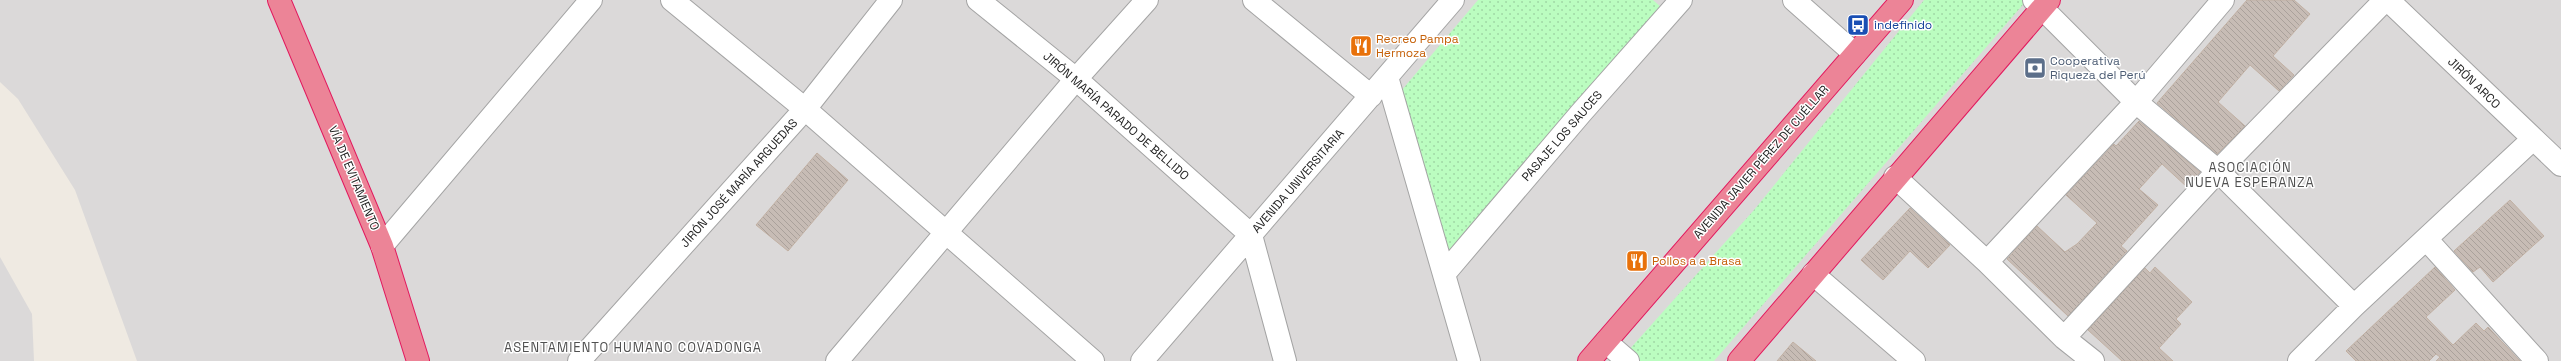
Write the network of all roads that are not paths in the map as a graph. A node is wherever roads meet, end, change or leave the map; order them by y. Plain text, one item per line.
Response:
1 (279, 0) edge
2 (591, 0) edge
3 (672, 0) edge
4 (891, 0) edge
5 (978, 0) edge
6 (1147, 0) edge
7 (1254, 0) edge
8 (1453, 0) edge
9 (1681, 0) edge
10 (1794, 0) edge
11 (1902, 0) edge
12 (2223, 0) edge
13 (2385, 0) edge
14 (2388, 0) edge
15 (2042, 3) edge
16 (1855, 54) junction
17 (1387, 77) junction
18 (1076, 79) junction
19 (1371, 96) junction
20 (2136, 102) junction
21 (805, 109) junction
22 (2533, 139) junction
23 (2561, 165) edge
24 (2218, 171) junction
25 (1895, 177) junction
26 (947, 233) junction
27 (1251, 235) junction
28 (2426, 240) junction
29 (382, 246) junction
30 (1987, 262) junction
31 (1444, 274) junction
32 (1814, 274) junction
33 (2354, 306) junction
34 (2064, 338) junction
35 (1606, 342) junction
36 (2311, 357) edge
37 (418, 361) edge
38 (579, 361) edge
39 (837, 361) edge
40 (1093, 361) edge
41 (1142, 361) edge
42 (1285, 361) edge
43 (1469, 361) edge
44 (1589, 361) edge
45 (1628, 361) edge
46 (1739, 361) edge
47 (1914, 361) edge
48 (2092, 361) edge
49 (2537, 361) edge

1 - 29 highway, VÍA DE EVITAMIENTO
2 - 29 street
3 - 21 street
4 - 21 street, JIRÓN JOSÉ MARÍA ARGUEDAS
5 - 18 street, JIRÓN MARÍA PARADO DE BELLIDO
6 - 18 street
7 - 19 street
8 - 17 street, AVENIDA UNIVERSITARIA
9 - 31 street, PASAJE LOS SAUCES
10 - 16 street
11 - 16 highway, AVENIDA JAVIER PÉREZ DE CUÉLLAR
12 - 20 street
13 - 24 street
14 - 22 street, JIRÓN ARCO
15 - 20 street
15 - 25 highway
16 - 35 highway, AVENIDA JAVIER PÉREZ DE CUÉLLAR
17 - 19 street, AVENIDA UNIVERSITARIA
17 - 31 street
18 - 26 street
18 - 27 street, JIRÓN MARÍA PARADO DE BELLIDO
19 - 27 street, AVENIDA UNIVERSITARIA
20 - 24 street
20 - 30 street
21 - 26 street
21 - 38 street, JIRÓN JOSÉ MARÍA ARGUEDAS
22 - 23 street, JIRÓN ARCO
22 - 28 street
24 - 33 street
24 - 34 street
25 - 30 street
25 - 32 highway
26 - 39 street
26 - 40 street
27 - 41 street, AVENIDA UNIVERSITARIA
27 - 42 street
28 - 33 street
28 - 49 street
29 - 37 highway, VÍA DE EVITAMIENTO
30 - 34 street
31 - 43 street
32 - 46 highway
32 - 47 street
33 - 36 street
34 - 48 street
35 - 44 highway, AVENIDA JAVIER PÉREZ DE CUÉLLAR
35 - 45 street

